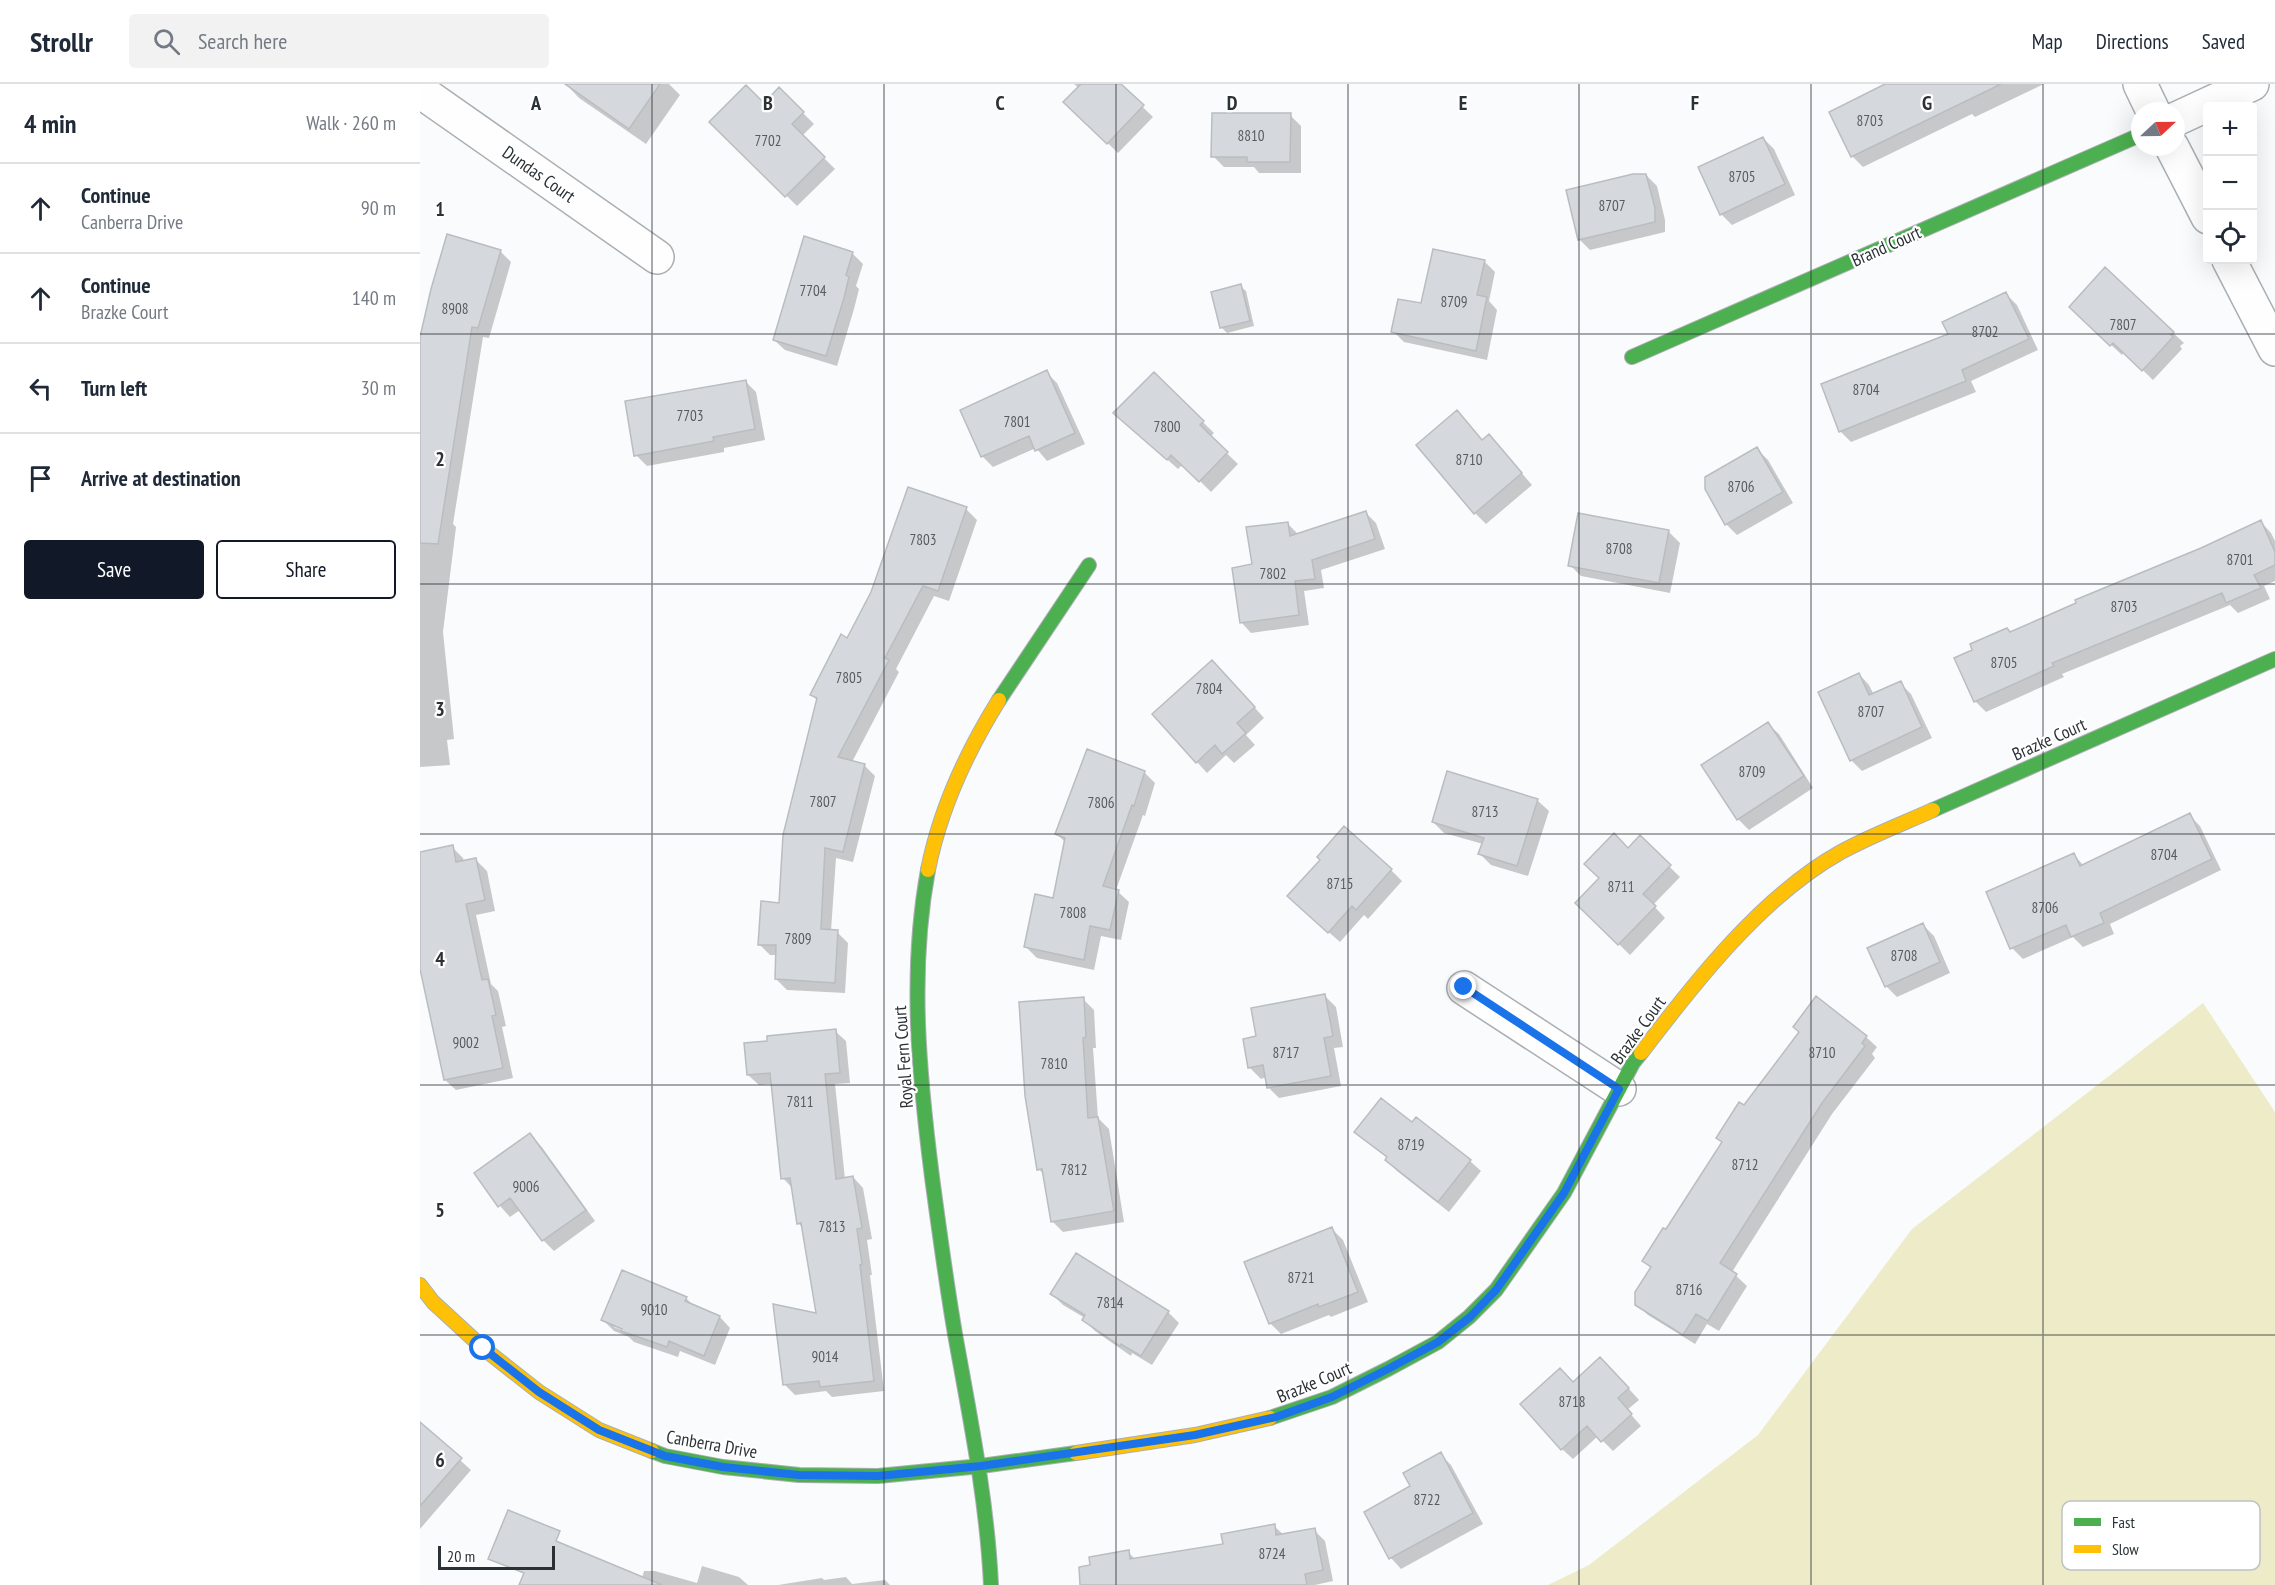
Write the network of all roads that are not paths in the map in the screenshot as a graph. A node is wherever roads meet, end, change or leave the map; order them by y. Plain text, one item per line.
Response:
1 (2140, 84) edge
2 (2252, 84) edge
3 (420, 90) edge
4 (2149, 102) edge
5 (2185, 115) edge
6 (2131, 139) edge
7 (2177, 156) edge
8 (2204, 210) edge
9 (657, 257) dead end
10 (2231, 264) edge
11 (2275, 349) edge
12 (1632, 357) dead end
13 (1089, 565) dead end
14 (2275, 659) edge
15 (1464, 987) dead end
16 (1619, 1089) junction
17 (420, 1285) edge
18 (981, 1466) junction
19 (991, 1585) edge

1 - 4 street
2 - 5 street
3 - 9 street, Dundas Court
6 - 12 street, Brand Court
7 - 8 street
10 - 11 street
13 - 18 street, Royal Fern Court
14 - 16 street, Brazke Court
15 - 16 street
16 - 18 street, Brazke Court
17 - 18 street, Canberra Drive
18 - 19 street, Royal Fern Court

